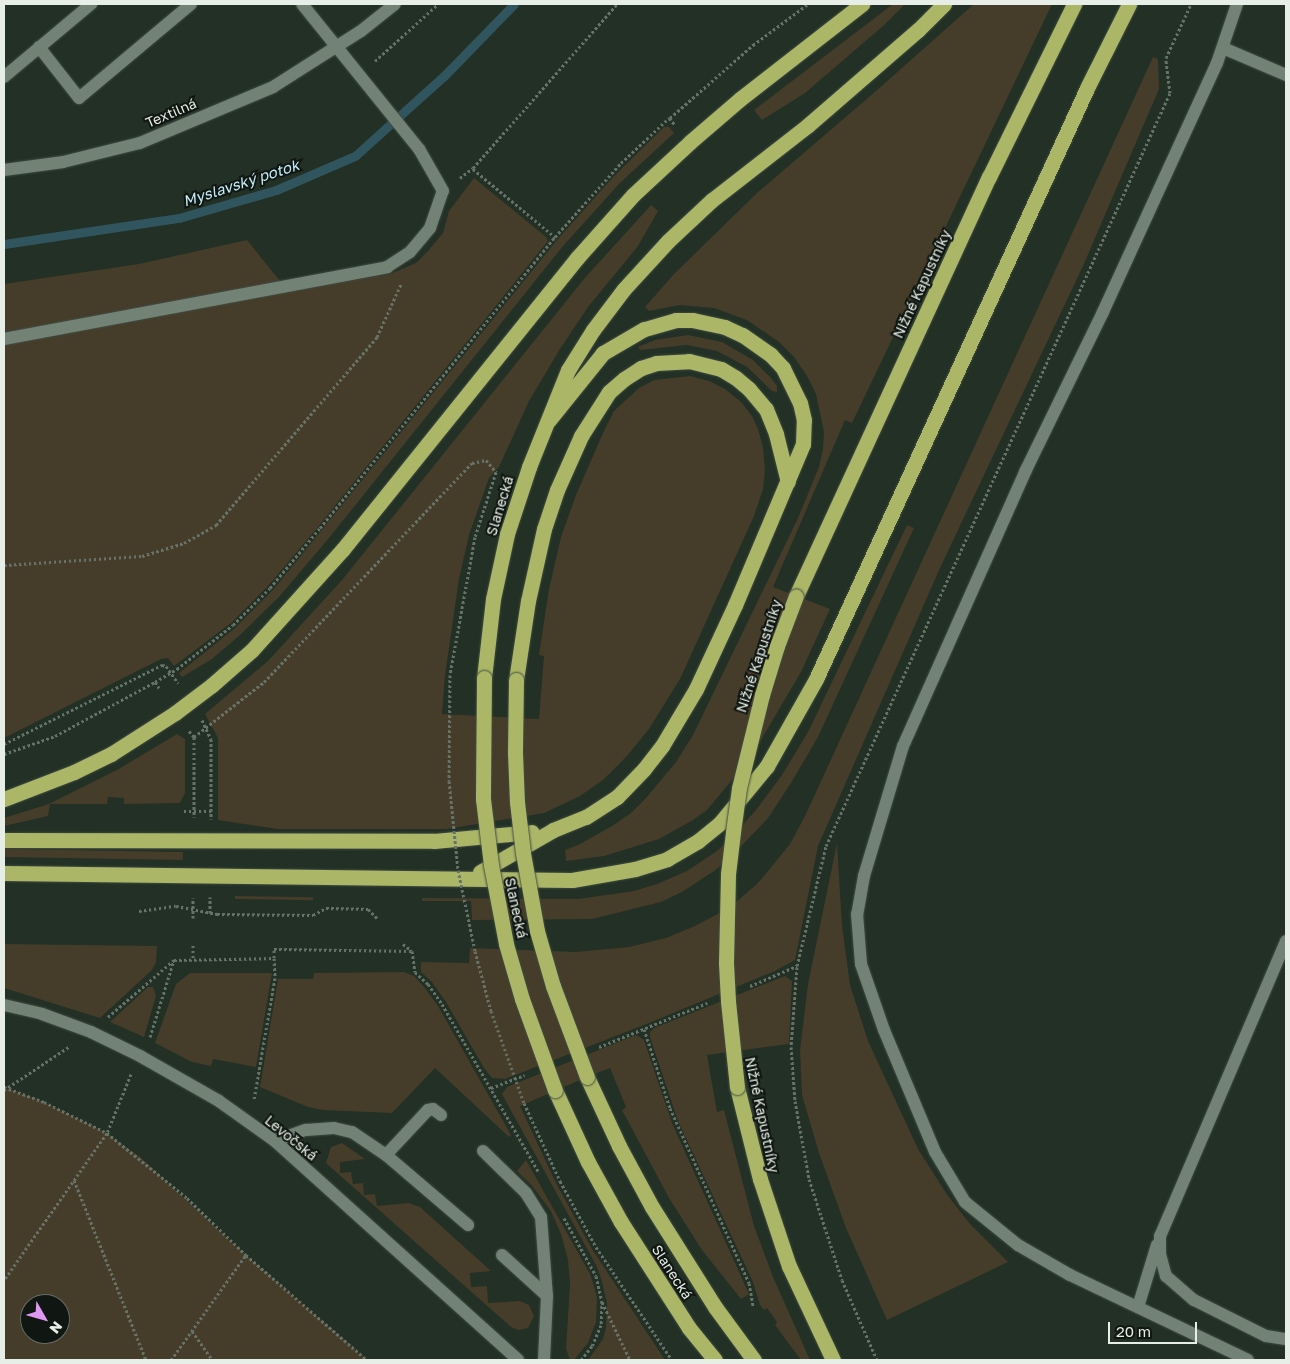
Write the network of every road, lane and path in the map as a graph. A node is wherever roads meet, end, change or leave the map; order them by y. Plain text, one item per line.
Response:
1 (91, 4) edge
2 (191, 4) edge
3 (302, 4) edge
4 (395, 4) edge
5 (438, 4) edge
6 (617, 4) edge
7 (808, 4) edge
8 (862, 4) edge
9 (944, 4) edge
10 (1074, 4) edge
11 (1128, 4) edge
12 (1191, 4) edge
13 (1237, 4) edge
14 (39, 47) junction
15 (337, 47) junction
16 (1223, 48) junction
17 (359, 76) junction
18 (1286, 76) edge
19 (4, 77) edge
20 (670, 118) junction
21 (690, 142) junction
22 (473, 168) junction
23 (4, 170) edge
24 (443, 191) junction
25 (555, 237) junction
26 (410, 252) junction
27 (4, 339) edge
28 (549, 420) junction
29 (788, 482) junction
30 (4, 564) edge
31 (171, 673) junction
32 (450, 675) dead end
33 (176, 680) dead end
34 (155, 682) junction
35 (159, 688) dead end
36 (200, 718) dead end
37 (185, 728) dead end
38 (207, 728) junction
39 (194, 736) junction
40 (4, 744) edge
41 (4, 754) edge
42 (4, 799) edge
43 (184, 811) dead end
44 (194, 811) junction
45 (211, 811) junction
46 (194, 818) dead end
47 (211, 820) dead end
48 (553, 830) junction
49 (4, 840) edge
50 (4, 873) edge
51 (468, 879) junction
52 (193, 896) dead end
53 (210, 896) dead end
54 (193, 910) junction
55 (138, 911) dead end
56 (210, 913) junction
57 (193, 918) dead end
58 (377, 918) dead end
59 (1286, 941) edge
60 (404, 944) dead end
61 (193, 945) dead end
62 (412, 951) junction
63 (274, 958) junction
64 (174, 960) dead end
65 (193, 960) junction
66 (798, 966) junction
67 (741, 989) dead end
68 (715, 1000) dead end
69 (4, 1005) edge
70 (644, 1029) junction
71 (590, 1050) dead end
72 (527, 1074) dead end
73 (4, 1087) edge
74 (524, 1103) dead end
75 (441, 1115) dead end
76 (249, 1124) junction
77 (107, 1133) junction
78 (275, 1140) junction
79 (483, 1151) dead end
80 (386, 1155) junction
81 (74, 1180) junction
82 (468, 1225) dead end
83 (1160, 1236) junction
84 (246, 1255) junction
85 (502, 1255) dead end
86 (4, 1280) edge
87 (547, 1296) junction
88 (602, 1301) dead end
89 (753, 1306) dead end
90 (1138, 1307) junction
91 (192, 1331) junction
92 (1286, 1339) edge
93 (146, 1360) edge
94 (171, 1360) edge
95 (212, 1360) edge
96 (368, 1360) edge
97 (518, 1360) edge
98 (544, 1360) edge
99 (630, 1360) edge
100 (672, 1360) edge
101 (715, 1360) edge
102 (754, 1360) edge
103 (833, 1360) edge
104 (877, 1360) edge
105 (1248, 1360) edge

1 - 14 street
2 - 14 street
3 - 15 street
4 - 15 street, Textilná
5 - 17 path
6 - 22 path
7 - 20 path
8 - 21 highway
9 - 28 highway
10 - 103 highway, Nižné Kapustníky, bridge
11 - 51 highway
12 - 66 path
13 - 16 street
14 - 19 street
15 - 17 street
15 - 23 street, Textilná
16 - 18 street
16 - 90 street
17 - 24 street
20 - 21 path
20 - 25 path
21 - 42 highway
22 - 24 path
22 - 25 path
24 - 26 street
25 - 31 path
26 - 27 street
26 - 30 path
28 - 29 highway
28 - 101 highway, Slanecká, bridge
29 - 48 highway
29 - 102 highway, bridge
31 - 33 path
31 - 34 path
31 - 40 path
32 - 38 path
34 - 35 path
34 - 41 path
36 - 38 path
37 - 39 path
38 - 39 path
38 - 45 path
39 - 44 path
43 - 44 path
44 - 45 path
44 - 46 path
45 - 47 path
48 - 49 highway
48 - 51 highway
50 - 51 highway
52 - 54 path
53 - 56 path
54 - 55 path
54 - 56 path
54 - 57 path
56 - 58 path
59 - 83 street
60 - 62 path
61 - 65 path
62 - 63 path
62 - 72 path
63 - 65 path
63 - 76 path
64 - 65 path
66 - 67 path
66 - 104 path
68 - 70 path
69 - 76 street, Levočská
70 - 71 path
70 - 89 path
73 - 77 path
74 - 100 path
75 - 80 street
76 - 78 street, Levočská
77 - 81 path
77 - 84 path
78 - 80 street
78 - 97 street, Levočská
79 - 87 street
80 - 82 street
81 - 86 path
81 - 93 path
83 - 90 street
83 - 92 street
84 - 91 path
84 - 96 path
85 - 87 street
87 - 98 street
88 - 99 path
90 - 105 street
91 - 94 path
91 - 95 path

